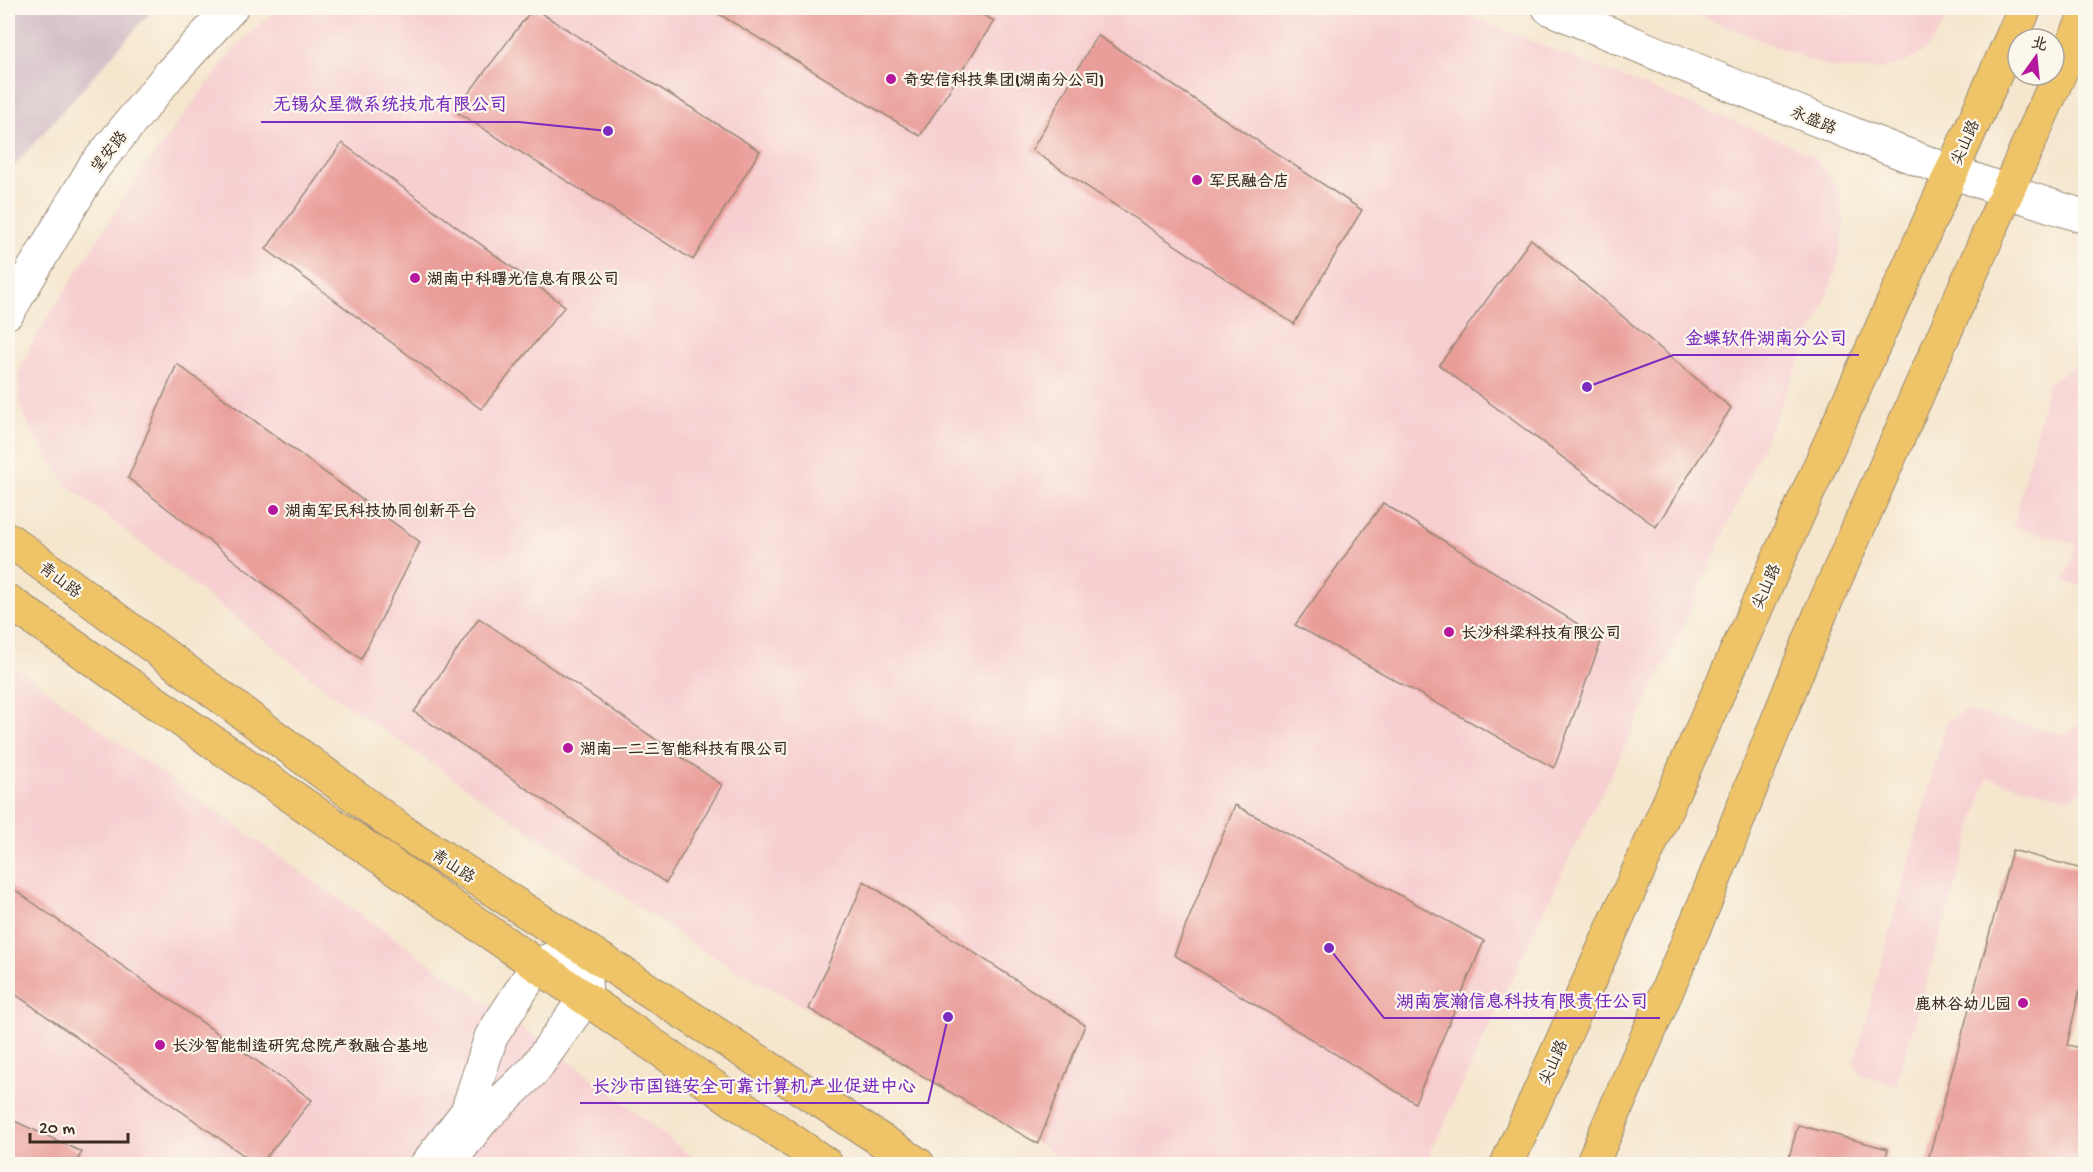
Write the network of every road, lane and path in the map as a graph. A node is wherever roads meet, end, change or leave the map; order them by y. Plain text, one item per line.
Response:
1 (208, 8) edge
2 (231, 8) edge
3 (1549, 8) edge
4 (1593, 8) edge
5 (2025, 8) edge
6 (2085, 14) edge
7 (1955, 164) junction
8 (2012, 184) junction
9 (2085, 197) edge
10 (2085, 217) edge
11 (8, 275) edge
12 (8, 312) edge
13 (8, 539) edge
14 (8, 600) edge
15 (583, 948) junction
16 (538, 964) junction
17 (586, 997) junction
18 (428, 1164) edge
19 (448, 1164) edge
20 (826, 1164) edge
21 (918, 1164) edge
22 (1507, 1164) edge
23 (1592, 1164) edge

1 - 11 street, 望安路
2 - 12 street, 望安路
3 - 7 street, 永盛路
4 - 7 street, 永盛路
5 - 7 main road, 尖山路
6 - 8 main road
7 - 8 street, 永盛路
7 - 22 main road, 尖山路
8 - 9 street, 永盛路
8 - 10 street, 永盛路
8 - 23 main road
13 - 15 main road, 青山路
14 - 16 main road, 青山路
15 - 16 street
15 - 17 street
15 - 21 main road, 青山路
16 - 17 main road, 青山路
16 - 18 street
17 - 19 street
17 - 20 main road, 青山路

